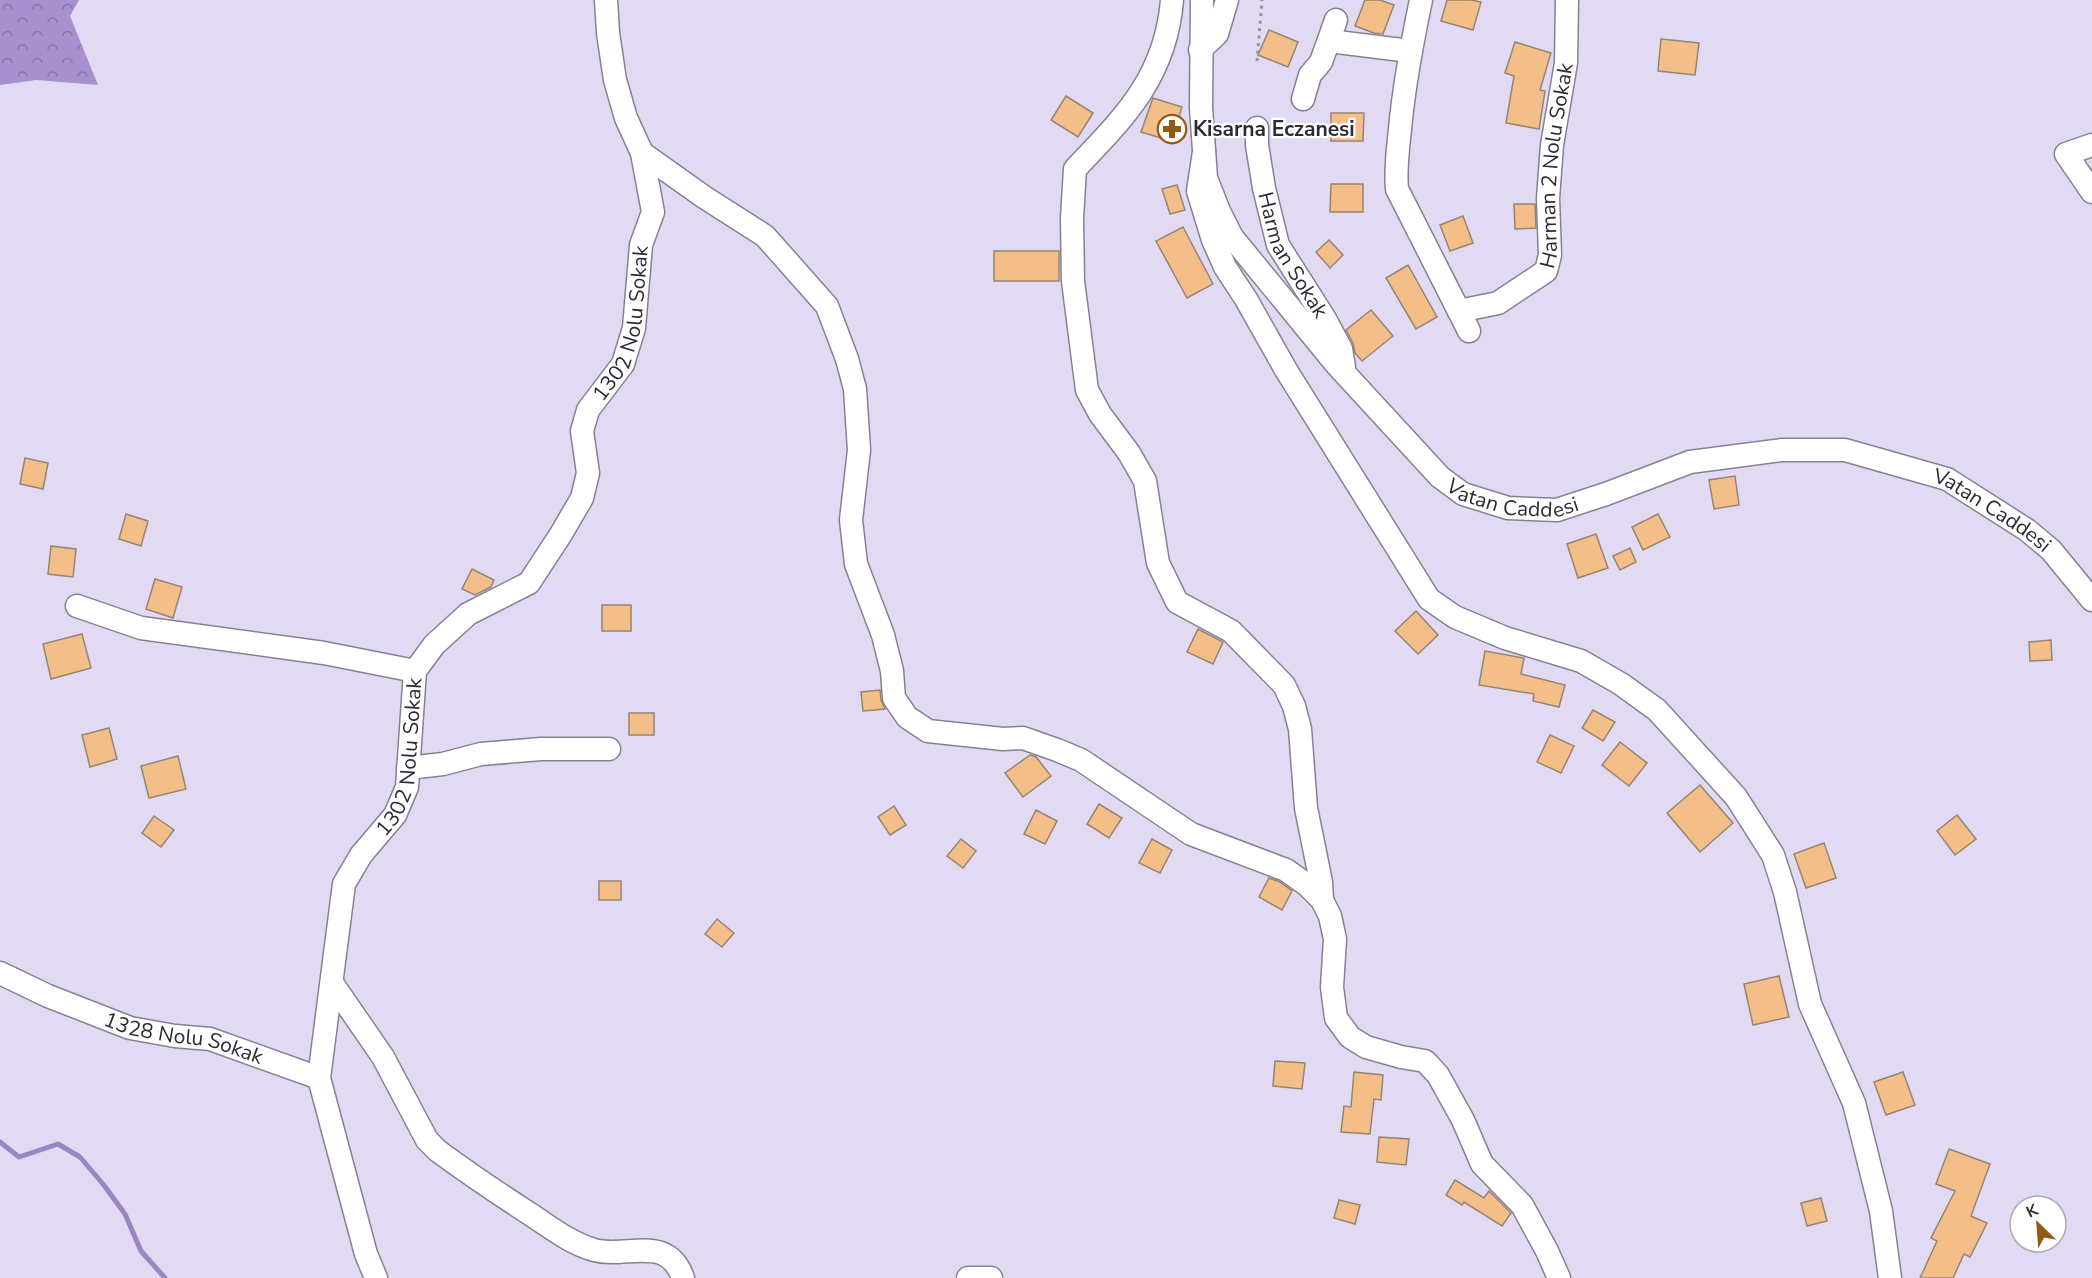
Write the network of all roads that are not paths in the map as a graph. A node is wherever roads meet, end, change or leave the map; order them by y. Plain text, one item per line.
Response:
1 (606, 0) edge
2 (1172, 0) edge
3 (1202, 0) edge
4 (1227, 0) edge
5 (1421, 0) edge
6 (1567, 0) edge
7 (1200, 50) junction
8 (1410, 51) junction
9 (1304, 99) dead end
10 (1257, 128) dead end
11 (2092, 145) edge
12 (1204, 152) junction
13 (642, 153) junction
14 (2092, 192) edge
15 (1459, 311) junction
16 (1469, 331) dead end
17 (1346, 374) junction
18 (2092, 600) edge
19 (77, 606) dead end
20 (416, 671) junction
21 (609, 749) dead end
22 (408, 768) junction
23 (1322, 900) junction
24 (0, 973) edge
25 (332, 983) junction
26 (319, 1078) junction
27 (376, 1278) edge
28 (683, 1278) edge
29 (968, 1278) edge
30 (991, 1278) edge
31 (1559, 1278) edge
32 (1890, 1278) edge

1 - 13 street, 1302 Nolu Sokak
2 - 23 street
3 - 7 street, Vatan Caddesi
4 - 7 street
5 - 8 street
6 - 15 street, Harman 2 Nolu Sokak
7 - 12 street, Vatan Caddesi
8 - 9 street
8 - 15 street
10 - 17 street, Harman Sokak
11 - 14 street
12 - 17 street, Vatan Caddesi
12 - 32 street
13 - 20 street, 1302 Nolu Sokak
13 - 23 street
15 - 16 street
17 - 18 street, Vatan Caddesi
19 - 20 street
20 - 22 street, 1302 Nolu Sokak
21 - 22 street
22 - 25 street, 1302 Nolu Sokak
23 - 31 street
24 - 26 street, 1328 Nolu Sokak
25 - 26 street, 1302 Nolu Sokak
25 - 28 street
26 - 27 street
29 - 30 street

